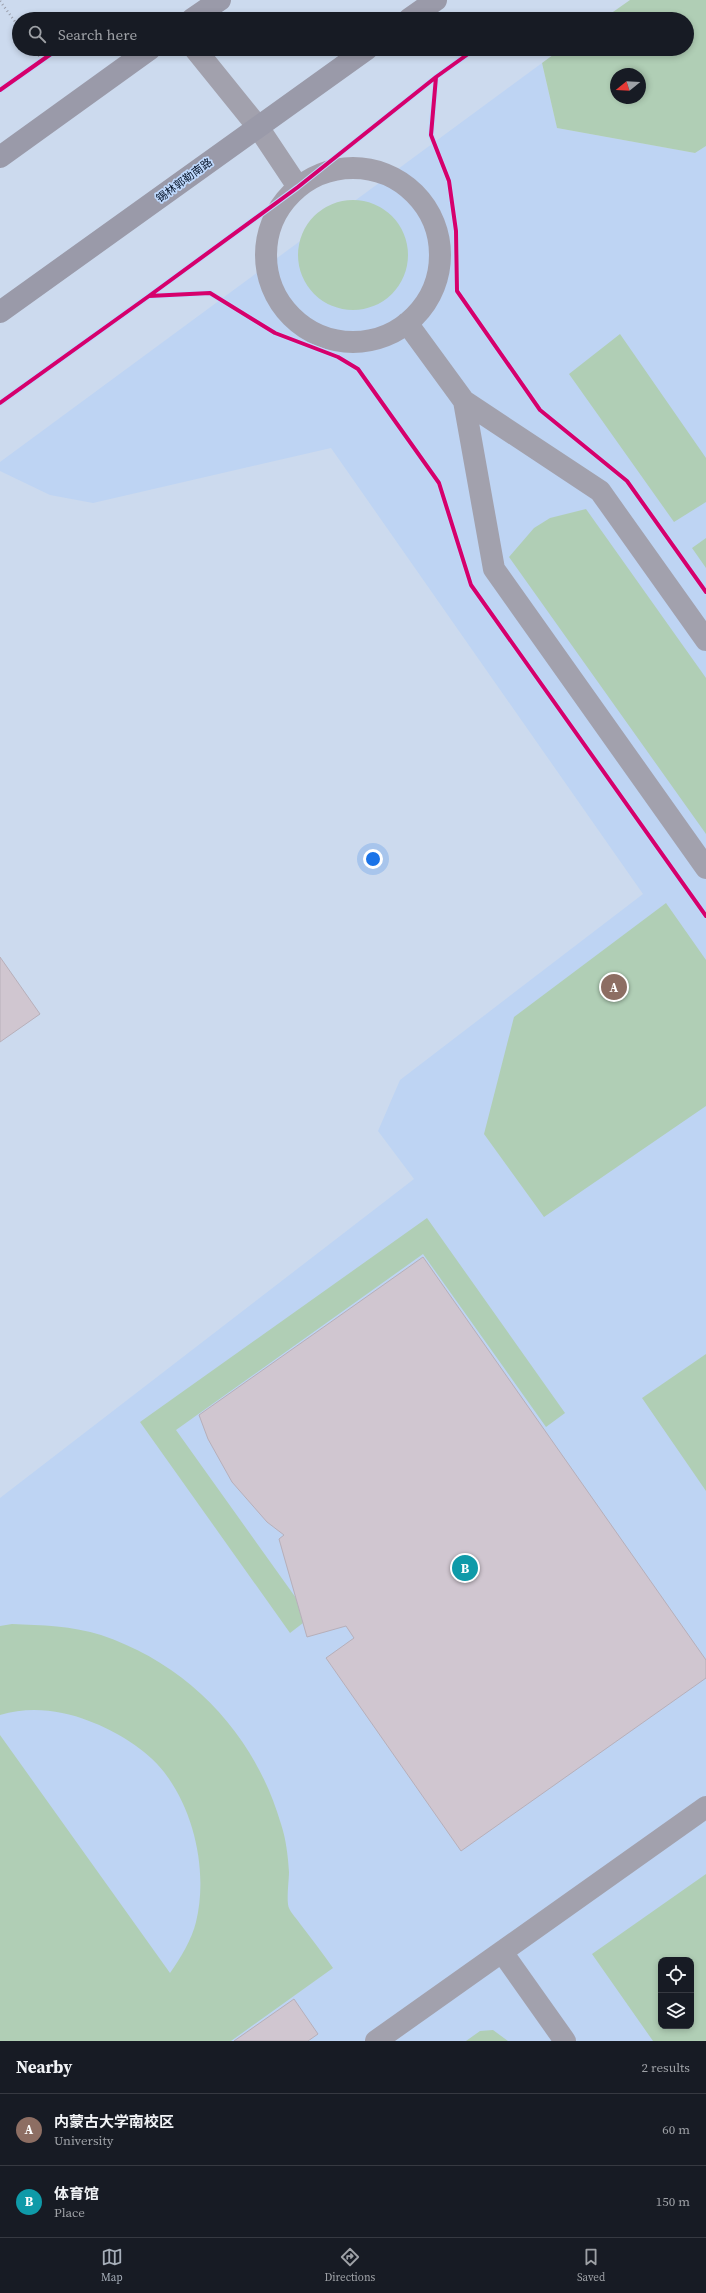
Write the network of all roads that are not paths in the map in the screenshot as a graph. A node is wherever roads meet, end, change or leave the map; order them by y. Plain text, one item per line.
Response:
1 (220, 0) edge
2 (436, 0) edge
3 (202, 12) edge
4 (419, 12) edge
5 (140, 56) edge
6 (202, 56) edge
7 (357, 56) edge
8 (258, 127) junction
9 (0, 157) edge
10 (298, 187) junction
11 (0, 312) edge
12 (407, 323) junction
13 (464, 401) junction
14 (706, 640) edge
15 (706, 868) edge
16 (706, 1807) edge
17 (502, 1952) junction
18 (376, 2041) edge
19 (565, 2041) edge

1 - 3 main road
2 - 4 main road
5 - 9 main road
6 - 8 lane
7 - 8 main road, 锡林郭勒南路
8 - 10 lane
8 - 11 main road, 锡林郭勒南路
10 - 12 lane
10 - 12 lane
12 - 13 lane
13 - 14 lane
13 - 15 lane
16 - 17 lane
17 - 18 lane
17 - 19 lane

